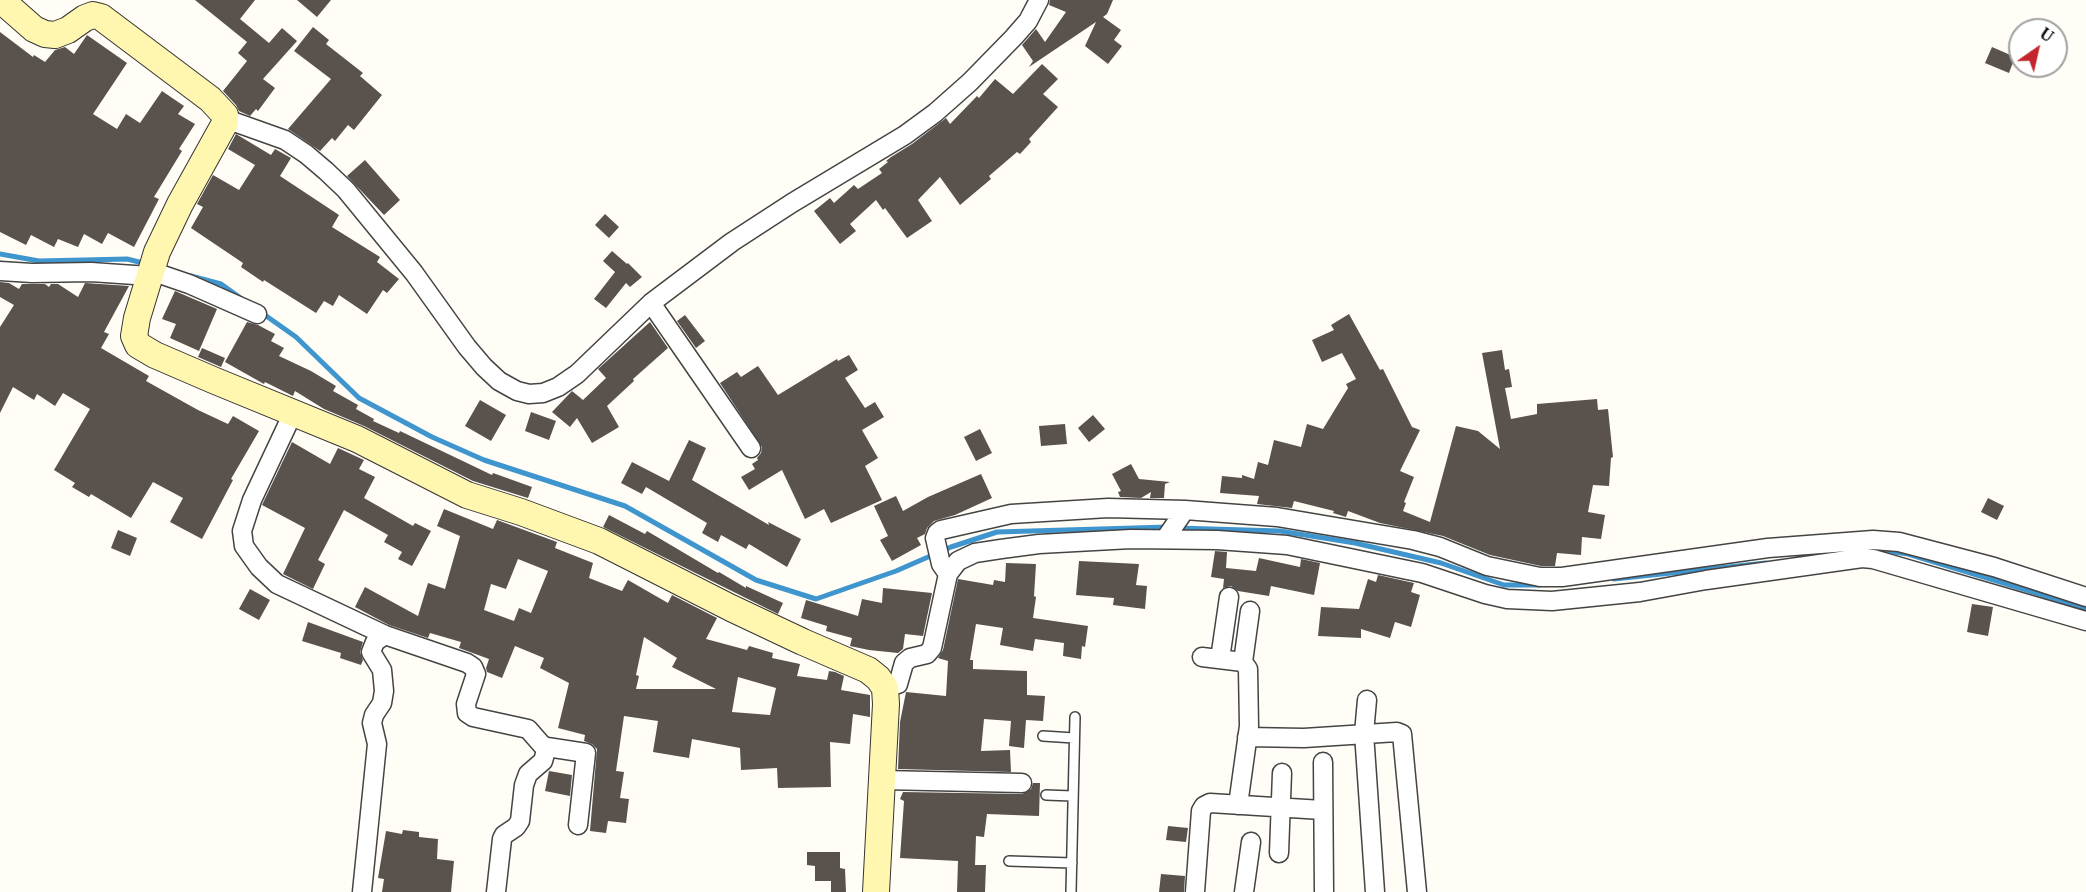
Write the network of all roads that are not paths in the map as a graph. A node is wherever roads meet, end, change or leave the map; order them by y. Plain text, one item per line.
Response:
1 (1, 0) edge
2 (1039, 0) edge
3 (226, 119) junction
4 (152, 267) junction
5 (0, 271) edge
6 (651, 303) junction
7 (257, 314) dead end
8 (293, 413) junction
9 (751, 448) dead end
10 (1184, 512) junction
11 (1301, 534) junction
12 (1166, 537) junction
13 (944, 566) junction
14 (1229, 597) dead end
15 (2086, 597) edge
16 (1250, 611) dead end
17 (2086, 621) edge
18 (385, 635) junction
19 (1202, 657) dead end
20 (1220, 659) junction
21 (1243, 663) junction
22 (885, 688) junction
23 (1367, 700) dead end
24 (1075, 717) dead end
25 (1364, 733) junction
26 (1043, 736) dead end
27 (1247, 737) junction
28 (1074, 738) junction
29 (547, 747) junction
30 (1323, 762) dead end
31 (1282, 773) dead end
32 (882, 780) junction
33 (1022, 783) dead end
34 (1046, 795) dead end
35 (1072, 796) junction
36 (1238, 805) junction
37 (1281, 808) junction
38 (1322, 810) junction
39 (578, 825) dead end
40 (1251, 842) dead end
41 (1279, 853) dead end
42 (1009, 861) dead end
43 (1072, 863) junction
44 (362, 892) edge
45 (496, 892) edge
46 (876, 892) edge
47 (1071, 892) edge
48 (1195, 892) edge
49 (1244, 892) edge
50 (1324, 892) edge
51 (1375, 892) edge
52 (1417, 892) edge

1 - 3 street
2 - 6 street
3 - 4 street
3 - 6 street
4 - 5 street
4 - 7 street
4 - 8 street
6 - 9 street
8 - 18 street
8 - 22 street
10 - 11 street
10 - 12 street
10 - 13 street
11 - 12 street
11 - 15 street
11 - 17 street
12 - 13 street
13 - 22 street
14 - 20 street
16 - 21 street
18 - 29 street
18 - 44 street
19 - 20 street
20 - 21 street
21 - 27 street
22 - 32 street
23 - 25 street
24 - 28 lane
25 - 27 street
25 - 51 street
25 - 52 street
26 - 28 lane
27 - 36 street
28 - 35 lane
29 - 39 street
29 - 45 street
30 - 38 street
31 - 37 street
32 - 33 street
32 - 46 street
34 - 35 lane
35 - 43 lane
36 - 37 street
36 - 48 street
37 - 38 street
37 - 41 street
38 - 50 street
40 - 49 street
42 - 43 lane
43 - 47 lane

